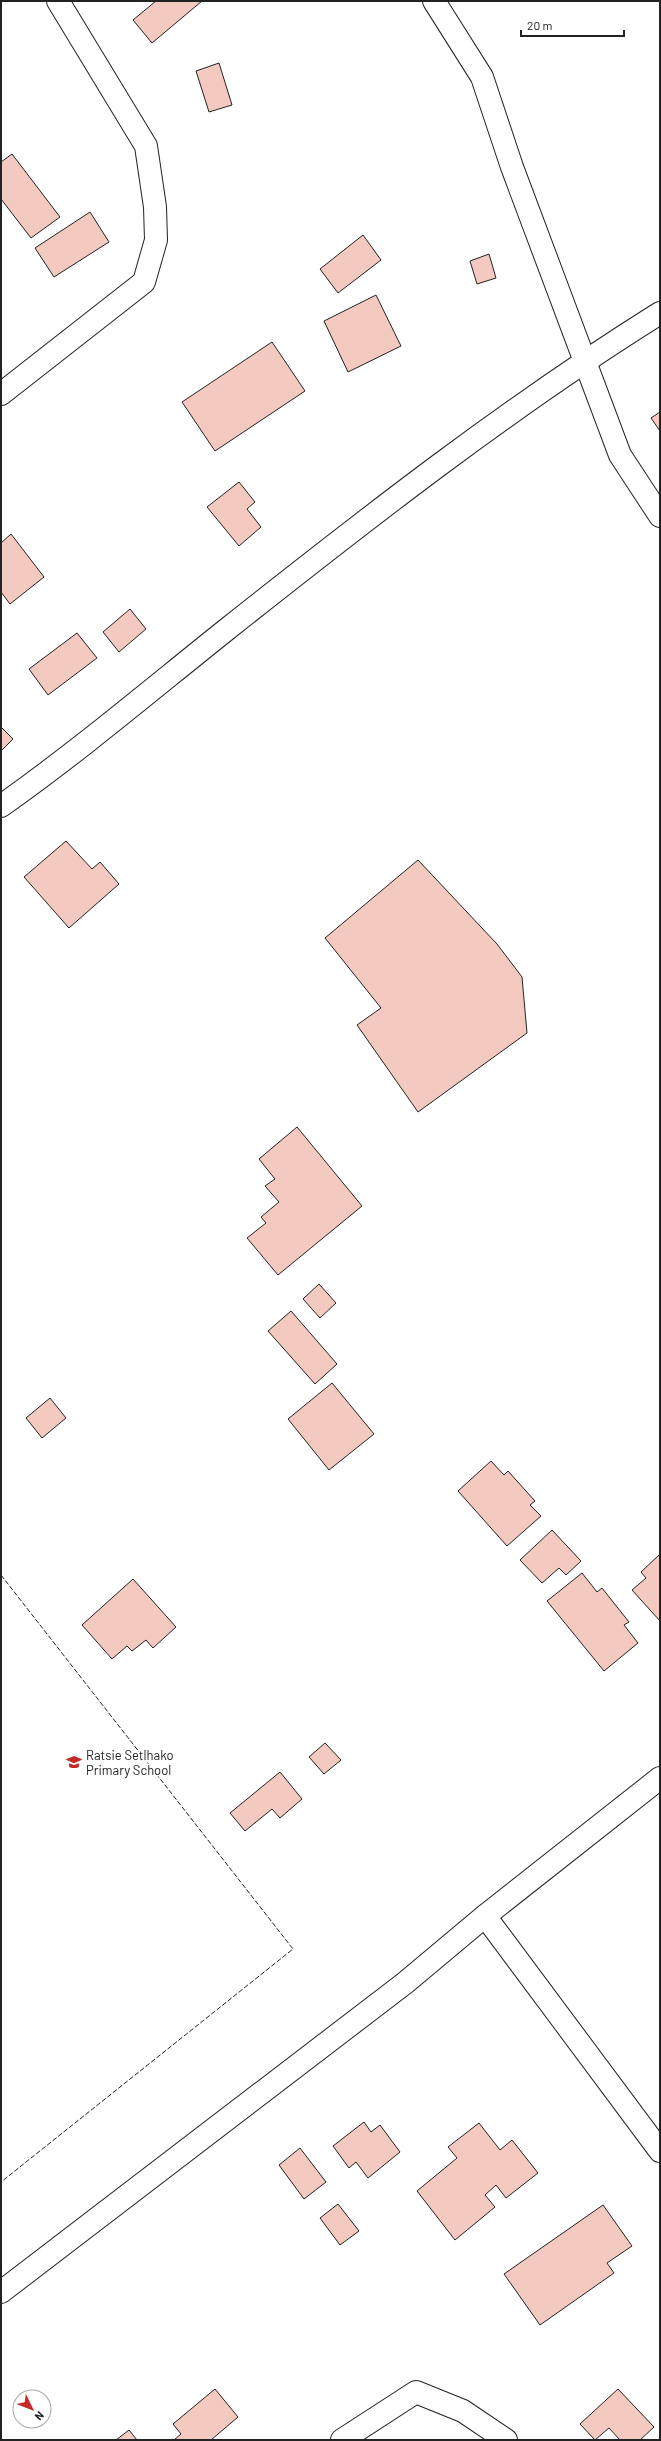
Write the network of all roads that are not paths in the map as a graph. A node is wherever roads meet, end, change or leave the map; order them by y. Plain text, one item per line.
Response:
1 (58, 1) edge
2 (434, 1) edge
3 (660, 313) edge
4 (584, 360) junction
5 (1, 394) edge
6 (660, 516) edge
7 (1, 806) edge
8 (660, 1778) edge
9 (484, 1916) junction
10 (660, 2151) edge
11 (1, 2292) edge
12 (342, 2440) edge
13 (506, 2440) edge

1 - 5 street
2 - 4 street
3 - 4 street
4 - 6 street
4 - 7 street
8 - 9 street
9 - 10 street
9 - 11 street
12 - 13 street

